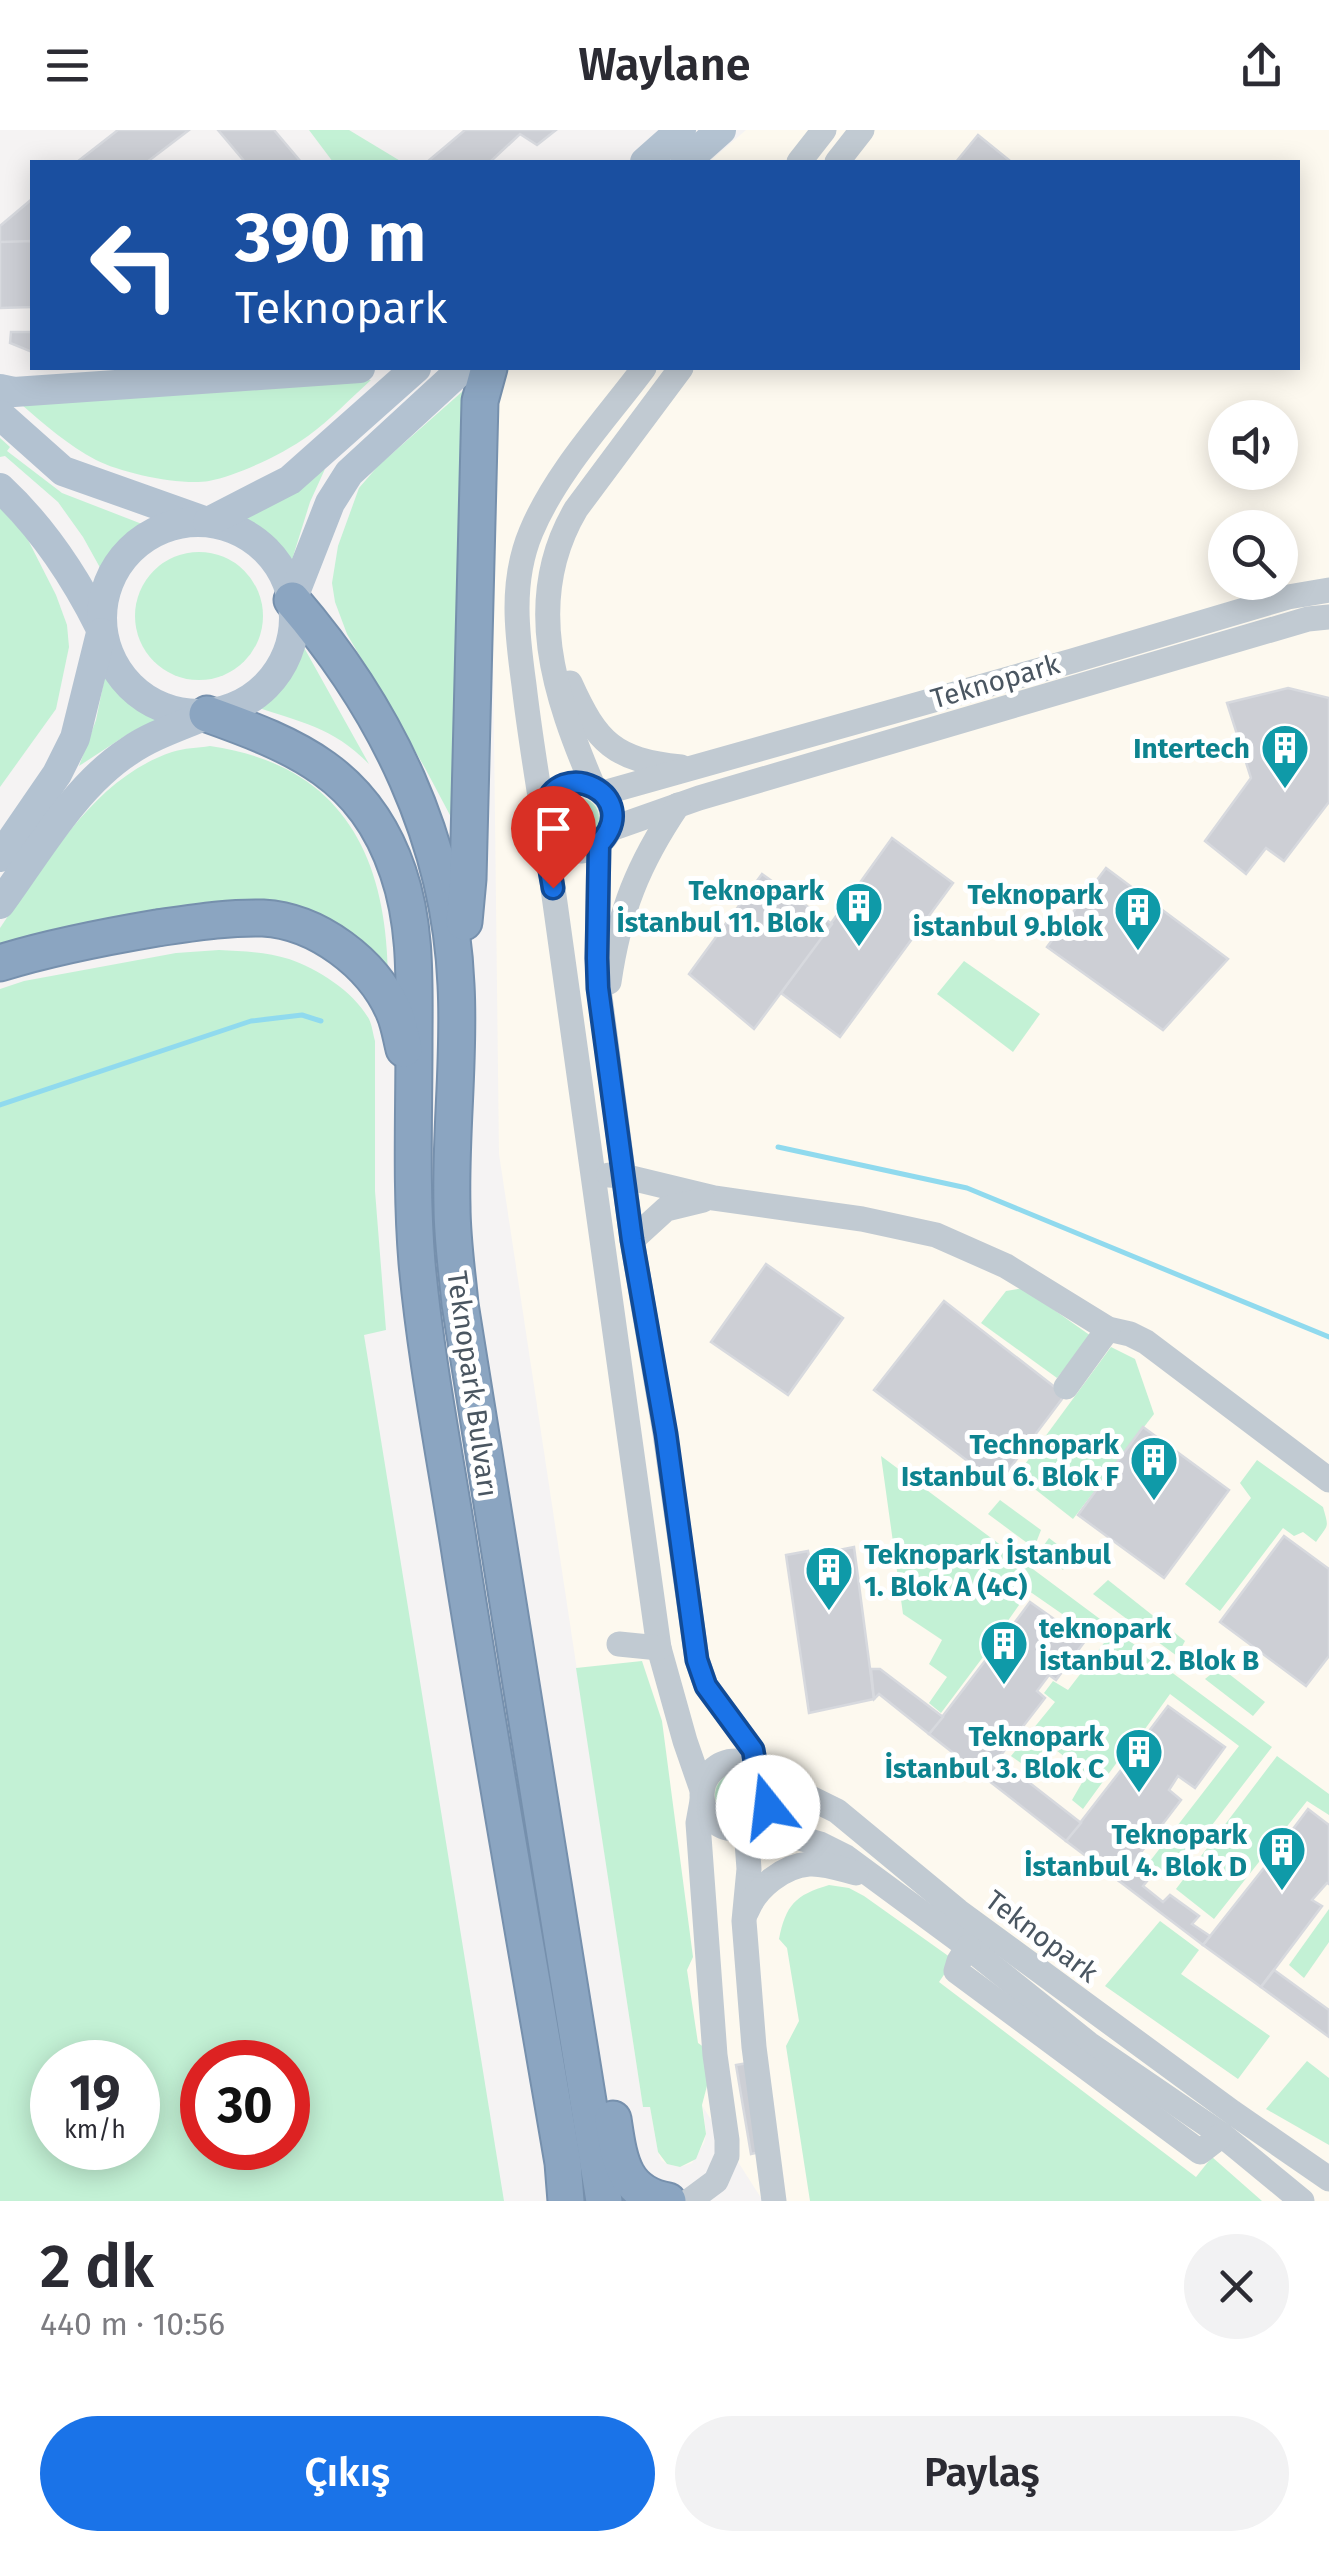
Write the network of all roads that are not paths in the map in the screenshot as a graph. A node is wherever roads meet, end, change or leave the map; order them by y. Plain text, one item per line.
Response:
1 (681, 130) edge
2 (721, 130) edge
3 (824, 130) edge
4 (862, 130) edge
5 (646, 160) edge
6 (687, 160) edge
7 (802, 160) edge
8 (839, 160) edge
9 (331, 370) edge
10 (414, 370) edge
11 (461, 370) edge
12 (488, 370) edge
13 (642, 370) edge
14 (680, 370) edge
15 (0, 388) edge
16 (0, 415) edge
17 (0, 488) edge
18 (208, 522) junction
19 (1329, 590) edge
20 (292, 600) junction
21 (1329, 617) edge
22 (102, 630) junction
23 (548, 636) junction
24 (207, 714) junction
25 (690, 768) junction
26 (598, 790) junction
27 (678, 805) junction
28 (543, 819) junction
29 (605, 836) junction
30 (0, 857) edge
31 (0, 904) edge
32 (0, 963) edge
33 (457, 987) junction
34 (603, 1022) junction
35 (414, 1088) junction
36 (594, 1174) junction
37 (623, 1176) junction
38 (714, 1198) junction
39 (632, 1240) junction
40 (1119, 1332) junction
41 (1066, 1387) dead end
42 (1329, 1480) edge
43 (1329, 1493) edge
44 (619, 1644) dead end
45 (659, 1648) junction
46 (519, 1680) junction
47 (760, 1771) junction
48 (702, 1796) junction
49 (750, 1826) junction
50 (872, 1877) junction
51 (744, 1920) junction
52 (1256, 2162) junction
53 (1329, 2176) edge
54 (563, 2201) edge
55 (604, 2201) edge
56 (668, 2201) edge
57 (689, 2201) edge
58 (774, 2201) edge
59 (1282, 2201) edge
60 (1302, 2201) edge

1 - 5 main road
2 - 6 main road
3 - 7 street
4 - 8 street
9 - 15 main road
10 - 18 main road
11 - 20 main road
12 - 33 highway
13 - 28 street
14 - 23 street, Teknopark
16 - 18 main road
17 - 22 main road
18 - 20 main road
18 - 22 main road
19 - 25 street, Teknopark
20 - 24 main road
20 - 33 highway, Teknopark Bulvarı
21 - 27 street, Teknopark
22 - 24 main road
22 - 30 main road
23 - 25 street, Teknopark
23 - 26 street, Teknopark
24 - 31 main road
24 - 35 highway, Teknopark Bulvarı
25 - 26 street, Teknopark
26 - 28 street, Teknopark
26 - 29 street, Teknopark
27 - 29 street, Teknopark
27 - 34 street, Teknopark
28 - 29 street, Teknopark
28 - 36 street
29 - 34 street, Teknopark
32 - 35 highway
33 - 46 highway, Teknopark Bulvarı
34 - 37 street, Teknopark
35 - 54 highway, Teknopark Bulvarı
36 - 37 street
36 - 45 street
37 - 38 street
37 - 39 street, Teknopark
38 - 39 street
38 - 40 street
39 - 47 street, Teknopark
40 - 41 street
40 - 42 street
40 - 43 street
44 - 45 street
45 - 48 street
46 - 55 highway, Teknopark Bulvarı
46 - 56 highway
47 - 48 street
47 - 49 street
47 - 53 street, Teknopark
48 - 49 street, Teknopark
48 - 57 street
49 - 50 street, Teknopark
49 - 51 street
50 - 51 street, Teknopark
50 - 52 street, Teknopark
51 - 58 street
52 - 59 street, Teknopark
52 - 60 street, Teknopark

